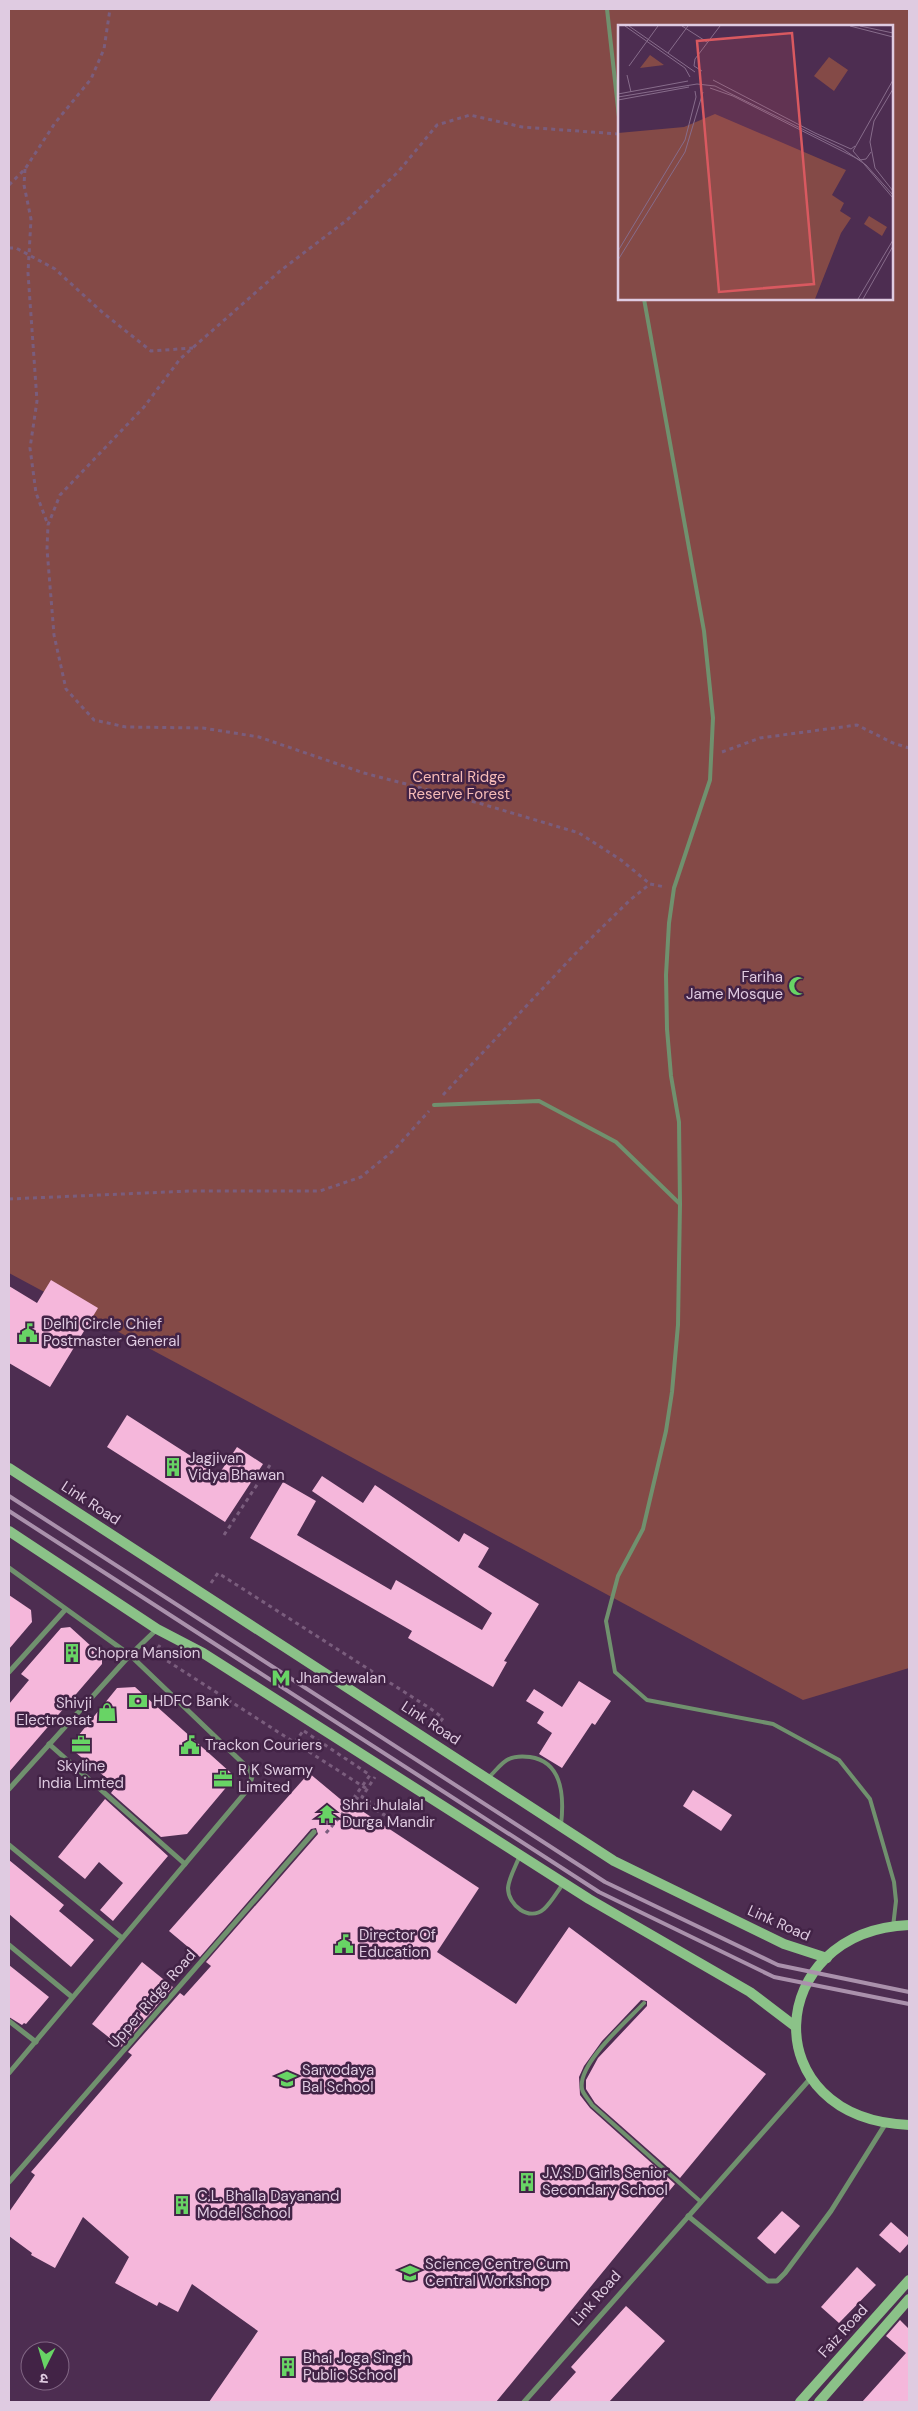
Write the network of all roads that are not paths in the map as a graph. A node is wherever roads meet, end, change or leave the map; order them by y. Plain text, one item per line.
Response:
1 (608, 9) edge
2 (618, 107) edge
3 (644, 300) edge
4 (434, 1105) road end
5 (680, 1204) junction
6 (9, 1468) edge
7 (9, 1531) edge
8 (9, 1568) edge
9 (65, 1610) junction
10 (157, 1629) junction
11 (130, 1655) junction
12 (9, 1672) edge
13 (49, 1744) junction
14 (488, 1778) junction
15 (9, 1789) edge
16 (561, 1826) junction
17 (314, 1832) road end
18 (9, 1845) edge
19 (520, 1855) junction
20 (185, 1864) junction
21 (564, 1882) junction
22 (904, 1924) edge
23 (122, 1938) junction
24 (9, 1945) edge
25 (827, 1958) junction
26 (72, 1997) junction
27 (644, 2003) dead end
28 (9, 2021) edge
29 (796, 2027) junction
30 (36, 2042) junction
31 (9, 2073) edge
32 (810, 2079) junction
33 (891, 2123) junction
34 (909, 2125) edge
35 (909, 2130) edge
36 (9, 2182) edge
37 (701, 2202) junction
38 (688, 2216) junction
39 (909, 2280) edge
40 (909, 2299) edge
41 (822, 2399) edge
42 (524, 2402) edge
43 (800, 2402) edge
44 (834, 2402) edge

1 - 2 lane
3 - 5 lane
4 - 5 lane
5 - 22 lane
6 - 14 main road, Link Road
7 - 10 main road
8 - 9 street
9 - 11 street
9 - 12 street
10 - 11 street
10 - 19 main road
11 - 13 street
11 - 20 street
13 - 15 street
13 - 20 street
14 - 16 main road, Link Road
14 - 16 lane
16 - 25 main road, Link Road
17 - 36 street, Upper Ridge Road
18 - 23 street
19 - 21 main road
19 - 21 lane
20 - 23 street
21 - 29 main road
22 - 25 main road
23 - 26 street
24 - 26 street
25 - 29 main road
26 - 30 street
27 - 37 lane
28 - 30 street
29 - 32 main road
30 - 31 street
32 - 33 main road
32 - 37 street, Link Road
33 - 34 main road
33 - 35 main road
33 - 38 street
37 - 38 street, Link Road
38 - 42 street, Link Road
39 - 43 main road, Faiz Road
40 - 41 main road
41 - 44 main road

